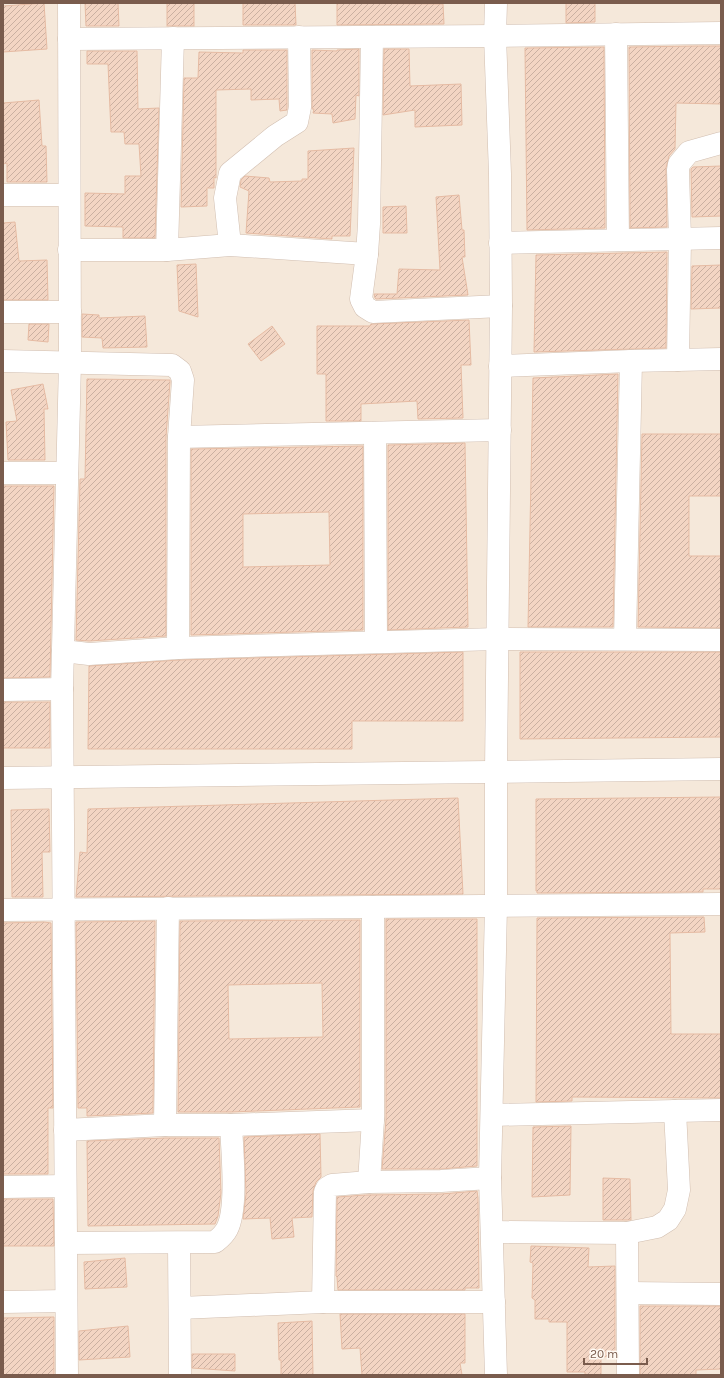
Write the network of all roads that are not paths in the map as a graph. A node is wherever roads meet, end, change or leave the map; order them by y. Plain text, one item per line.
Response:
1 (69, 3) edge
2 (496, 3) edge
3 (721, 33) edge
4 (616, 34) junction
5 (495, 36) junction
6 (299, 37) junction
7 (372, 37) junction
8 (173, 38) junction
9 (69, 39) junction
10 (721, 143) edge
11 (3, 194) edge
12 (69, 196) junction
13 (721, 238) edge
14 (680, 239) junction
15 (618, 240) junction
16 (500, 243) junction
17 (230, 245) junction
18 (69, 250) junction
19 (167, 250) junction
20 (367, 254) junction
21 (501, 306) junction
22 (3, 312) edge
23 (70, 312) junction
24 (721, 359) edge
25 (678, 360) junction
26 (3, 361) edge
27 (631, 361) junction
28 (70, 362) junction
29 (500, 366) junction
30 (500, 430) junction
31 (375, 433) junction
32 (179, 437) junction
33 (3, 473) edge
34 (67, 473) junction
35 (497, 639) junction
36 (625, 639) junction
37 (721, 640) edge
38 (376, 642) junction
39 (178, 648) junction
40 (63, 650) junction
41 (62, 689) junction
42 (3, 690) edge
43 (721, 770) edge
44 (496, 771) junction
45 (63, 777) junction
46 (3, 778) edge
47 (721, 904) edge
48 (496, 906) junction
49 (373, 907) junction
50 (168, 908) junction
51 (64, 909) junction
52 (3, 910) edge
53 (721, 1110) edge
54 (675, 1111) junction
55 (492, 1115) junction
56 (373, 1120) junction
57 (165, 1125) junction
58 (231, 1125) junction
59 (65, 1130) junction
60 (490, 1178) junction
61 (369, 1182) junction
62 (65, 1186) junction
63 (3, 1187) edge
64 (492, 1232) junction
65 (627, 1233) junction
66 (66, 1243) junction
67 (179, 1243) junction
68 (628, 1293) junction
69 (721, 1294) edge
70 (66, 1301) junction
71 (3, 1302) edge
72 (323, 1302) junction
73 (494, 1302) junction
74 (180, 1308) junction
75 (67, 1375) edge
76 (180, 1375) edge
77 (496, 1375) edge
78 (628, 1375) edge

1 - 9 street
2 - 5 street
3 - 4 street
4 - 5 street
4 - 15 street
5 - 7 street
5 - 16 street
6 - 7 street
6 - 8 street
6 - 17 street
7 - 20 street
8 - 9 street
8 - 19 street
9 - 12 street
10 - 14 street
11 - 12 street
12 - 18 street
13 - 14 street
14 - 15 street
14 - 25 street
15 - 16 street
16 - 21 street
17 - 19 street
17 - 20 street
18 - 19 street
18 - 23 street
20 - 21 street
21 - 29 street
22 - 23 street
23 - 28 street
24 - 25 street
25 - 27 street
26 - 28 street
27 - 29 street
27 - 36 street
28 - 32 street
28 - 34 street
29 - 30 street
30 - 31 street
30 - 35 street
31 - 32 street
31 - 38 street
32 - 39 street
33 - 34 street
34 - 40 street
35 - 36 street
35 - 38 street
35 - 44 street
36 - 37 street
38 - 39 street
39 - 40 street
40 - 41 street
41 - 42 street
41 - 45 street
43 - 44 street
44 - 45 street
44 - 48 street
45 - 46 street
45 - 51 street
47 - 48 street
48 - 49 street
48 - 55 street
49 - 50 street
49 - 56 street
50 - 51 street
50 - 57 street
51 - 52 street
51 - 59 street
53 - 54 street
54 - 55 street
54 - 65 street
55 - 60 street
56 - 58 street
56 - 61 street
57 - 58 street
57 - 59 street
58 - 67 street
59 - 62 street
60 - 61 street
60 - 64 street
61 - 72 street
62 - 63 street
62 - 66 street
64 - 65 street
64 - 73 street
65 - 68 street
66 - 67 street
66 - 70 street
67 - 74 street
68 - 69 street
68 - 78 street
70 - 71 street
70 - 75 street
72 - 73 street
72 - 74 street
73 - 77 street
74 - 76 street

